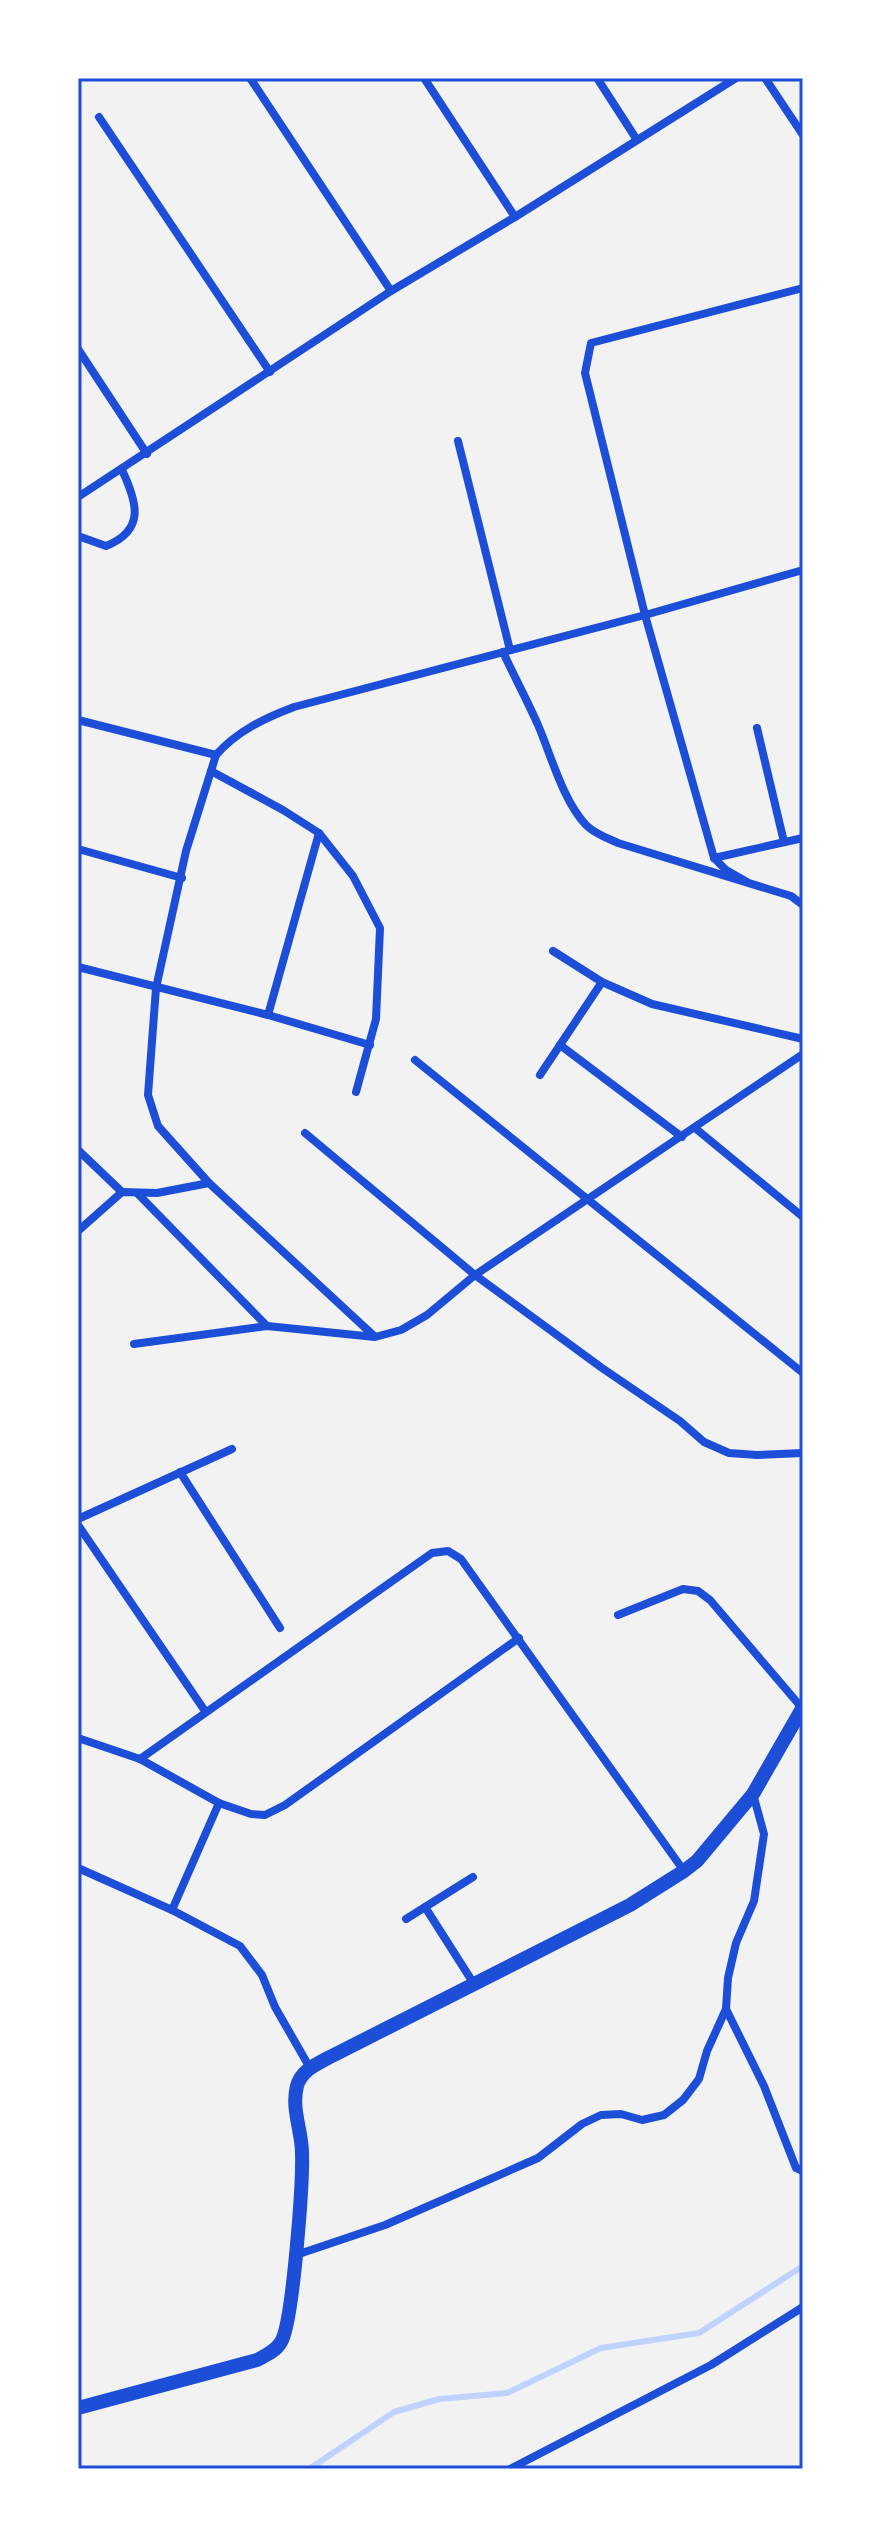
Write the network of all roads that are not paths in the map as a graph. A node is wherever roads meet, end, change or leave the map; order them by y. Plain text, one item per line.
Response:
1 (250, 78) edge
2 (424, 78) edge
3 (597, 78) edge
4 (736, 78) edge
5 (765, 78) edge
6 (99, 117) dead end
7 (803, 135) edge
8 (637, 140) junction
9 (515, 217) junction
10 (803, 288) edge
11 (391, 291) junction
12 (78, 349) edge
13 (270, 372) junction
14 (458, 441) dead end
15 (147, 454) junction
16 (122, 470) junction
17 (78, 497) edge
18 (78, 536) edge
19 (803, 570) edge
20 (645, 615) junction
21 (507, 651) junction
22 (78, 720) edge
23 (757, 728) dead end
24 (216, 755) junction
25 (211, 771) junction
26 (319, 833) junction
27 (803, 838) edge
28 (784, 842) junction
29 (78, 849) edge
30 (714, 858) junction
31 (182, 878) junction
32 (747, 882) junction
33 (803, 905) edge
34 (553, 951) dead end
35 (78, 967) edge
36 (602, 982) junction
37 (156, 988) junction
38 (268, 1015) junction
39 (803, 1039) edge
40 (370, 1045) junction
41 (560, 1045) junction
42 (803, 1054) edge
43 (415, 1060) dead end
44 (540, 1075) dead end
45 (356, 1092) dead end
46 (695, 1128) junction
47 (305, 1133) dead end
48 (682, 1137) junction
49 (78, 1150) edge
50 (209, 1183) junction
51 (122, 1192) junction
52 (137, 1193) junction
53 (587, 1200) junction
54 (803, 1217) edge
55 (78, 1231) edge
56 (475, 1275) junction
57 (267, 1326) junction
58 (375, 1337) junction
59 (134, 1344) dead end
60 (803, 1373) edge
61 (232, 1449) dead end
62 (803, 1453) edge
63 (180, 1472) junction
64 (78, 1519) edge
65 (78, 1525) edge
66 (618, 1615) dead end
67 (280, 1628) dead end
68 (519, 1638) junction
69 (803, 1708) edge
70 (205, 1711) junction
71 (78, 1738) edge
72 (140, 1759) junction
73 (753, 1794) junction
74 (219, 1803) junction
75 (78, 1868) edge
76 (684, 1871) junction
77 (473, 1877) dead end
78 (425, 1907) junction
79 (172, 1910) junction
80 (406, 1919) dead end
81 (474, 1984) junction
82 (726, 2009) junction
83 (310, 2068) junction
84 (803, 2171) edge
85 (295, 2255) junction
86 (803, 2307) edge
87 (78, 2408) edge
88 (510, 2469) edge

1 - 11 street
2 - 9 street
3 - 8 street
4 - 8 street
5 - 7 street
6 - 13 street
8 - 9 street
9 - 11 street
10 - 20 street
11 - 13 street
12 - 15 street
13 - 15 street
14 - 21 street
15 - 16 street
16 - 17 street
16 - 18 street
19 - 20 street
20 - 21 street
20 - 30 street
21 - 24 street
21 - 32 street
22 - 24 street
23 - 28 street
24 - 25 street
25 - 26 street
25 - 31 street
26 - 38 street
26 - 40 street
27 - 28 street
28 - 30 street
29 - 31 street
30 - 32 street
31 - 37 street
32 - 33 street
34 - 36 street
35 - 37 street
36 - 39 street
36 - 41 street
37 - 38 street
37 - 50 street
38 - 40 street
40 - 45 street
41 - 44 street
41 - 48 street
42 - 46 street
43 - 53 street
46 - 48 street
46 - 54 street
47 - 56 street
48 - 53 street
49 - 51 street
50 - 52 street
50 - 58 street
51 - 52 street
51 - 55 street
52 - 57 street
53 - 56 street
53 - 60 street
56 - 58 street
56 - 62 street
57 - 58 street
57 - 59 street
61 - 63 street
63 - 64 street
63 - 67 street
65 - 70 street
66 - 69 street
68 - 70 street
68 - 74 street
68 - 76 street
69 - 73 street
70 - 72 street
71 - 72 street
72 - 74 street
73 - 76 street
73 - 82 street
74 - 79 street
75 - 79 street
76 - 81 street
77 - 78 street
78 - 80 street
78 - 81 street
79 - 83 street
81 - 83 street
82 - 84 street
82 - 85 street
83 - 85 street
85 - 87 street
86 - 88 street

